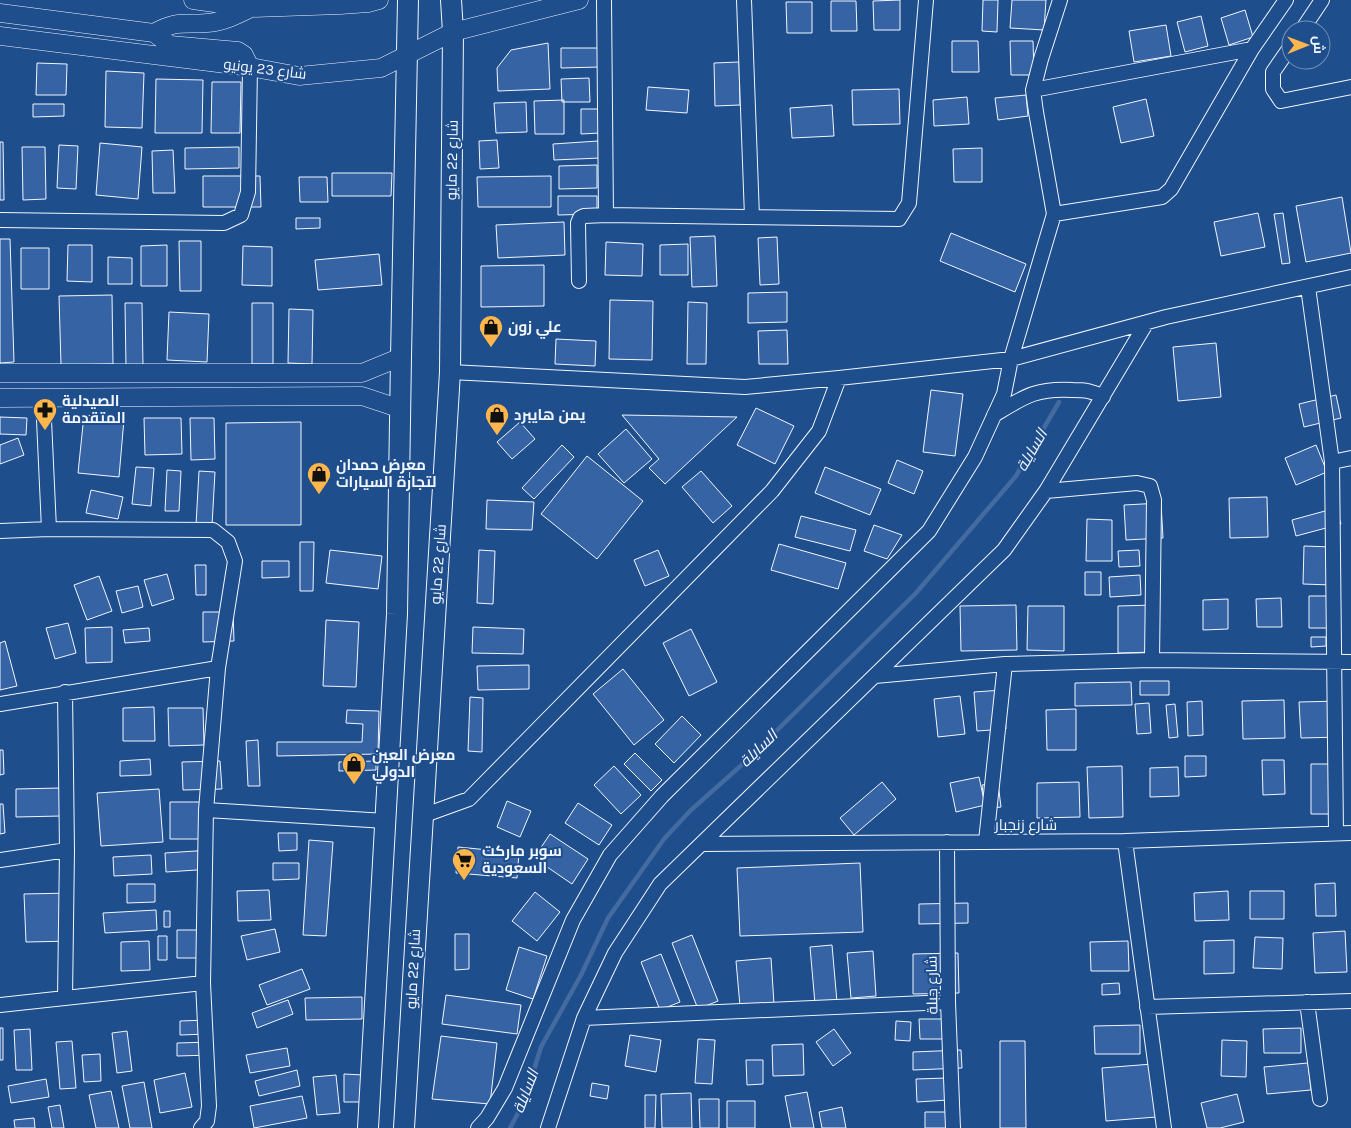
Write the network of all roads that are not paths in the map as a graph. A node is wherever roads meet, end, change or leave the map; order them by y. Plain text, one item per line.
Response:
1 (192, 0) edge
2 (379, 0) edge
3 (408, 0) edge
4 (451, 0) edge
5 (580, 0) edge
6 (604, 0) edge
7 (744, 0) edge
8 (926, 0) edge
9 (1060, 0) edge
10 (1286, 0) edge
11 (1322, 0) edge
12 (251, 4) edge
13 (0, 13) edge
14 (1309, 20) edge
15 (453, 32) junction
16 (154, 33) junction
17 (0, 36) edge
18 (1252, 49) junction
19 (408, 56) junction
20 (1281, 60) edge
21 (250, 67) junction
22 (1351, 87) edge
23 (1034, 90) junction
24 (1054, 214) junction
25 (606, 215) junction
26 (752, 217) junction
27 (0, 220) edge
28 (1351, 277) edge
29 (580, 280) dead end
30 (1308, 287) junction
31 (1147, 322) junction
32 (400, 357) junction
33 (1011, 359) junction
34 (450, 372) junction
35 (0, 373) edge
36 (361, 373) junction
37 (839, 378) junction
38 (362, 396) junction
39 (1103, 397) junction
40 (0, 398) edge
41 (43, 398) junction
42 (401, 409) junction
43 (994, 415) junction
44 (1351, 458) edge
45 (1332, 462) junction
46 (1046, 491) junction
47 (50, 529) junction
48 (0, 531) edge
49 (1152, 660) junction
50 (1351, 662) edge
51 (1334, 663) junction
52 (1005, 664) junction
53 (218, 668) junction
54 (875, 676) junction
55 (66, 692) junction
56 (0, 704) edge
57 (206, 810) junction
58 (422, 816) junction
59 (386, 821) junction
60 (1336, 833) junction
61 (1351, 833) edge
62 (986, 841) junction
63 (1125, 841) junction
64 (948, 842) junction
65 (702, 844) junction
66 (68, 850) junction
67 (0, 860) edge
68 (202, 983) junction
69 (65, 998) junction
70 (1351, 1001) edge
71 (948, 1002) junction
72 (1307, 1002) junction
73 (0, 1005) edge
74 (1147, 1007) junction
75 (584, 1018) junction
76 (1320, 1099) dead end
77 (202, 1128) edge
78 (368, 1128) edge
79 (404, 1128) edge
80 (478, 1128) edge
81 (548, 1128) edge
82 (953, 1128) edge
83 (1164, 1128) edge

1 - 12 street
2 - 12 street
3 - 19 main road
4 - 15 main road, شارع 22 مايو
5 - 15 street, شارع 23 يونيو
6 - 25 street
7 - 26 street
8 - 26 street
9 - 23 street
10 - 18 street
11 - 14 street
12 - 16 street
13 - 16 street
15 - 19 street, شارع 23 يونيو
15 - 34 main road, شارع 22 مايو
16 - 21 street
17 - 21 street, شارع 23 يونيو
18 - 23 street
18 - 24 street
19 - 21 street, شارع 23 يونيو
19 - 32 main road
20 - 22 street
21 - 27 street
23 - 24 street
24 - 33 street
25 - 26 street
25 - 29 street
28 - 30 street
30 - 31 street
30 - 45 street
31 - 33 street
31 - 39 street
32 - 36 street
32 - 42 main road
33 - 37 street
33 - 43 street
34 - 37 street
34 - 58 main road, شارع 22 مايو
35 - 36 street
36 - 38 street
37 - 58 street
38 - 41 street
38 - 42 street
39 - 43 street
39 - 46 street
40 - 41 street
41 - 47 street
42 - 59 main road
43 - 80 street
44 - 45 street
45 - 51 street
46 - 49 street
46 - 54 street
47 - 48 street
47 - 53 street
49 - 51 street
49 - 52 street
50 - 51 street
51 - 60 street
52 - 54 street
52 - 62 street
53 - 55 street
53 - 57 street
54 - 65 street
55 - 56 street
55 - 66 street
57 - 59 street
57 - 68 street
58 - 79 main road, شارع 22 مايو
59 - 78 main road
60 - 61 street, شارع زنجبار
60 - 63 street, شارع زنجبار
62 - 63 street, شارع زنجبار
62 - 64 street, شارع زنجبار
63 - 74 street
64 - 65 street, شارع زنجبار
64 - 71 street, شارع جبلة
65 - 75 street
66 - 67 street
66 - 69 street
68 - 69 street
68 - 77 street
69 - 73 street
70 - 72 street
71 - 75 street
71 - 82 street, شارع جبلة
72 - 74 street
72 - 76 street
74 - 83 street
75 - 81 street

